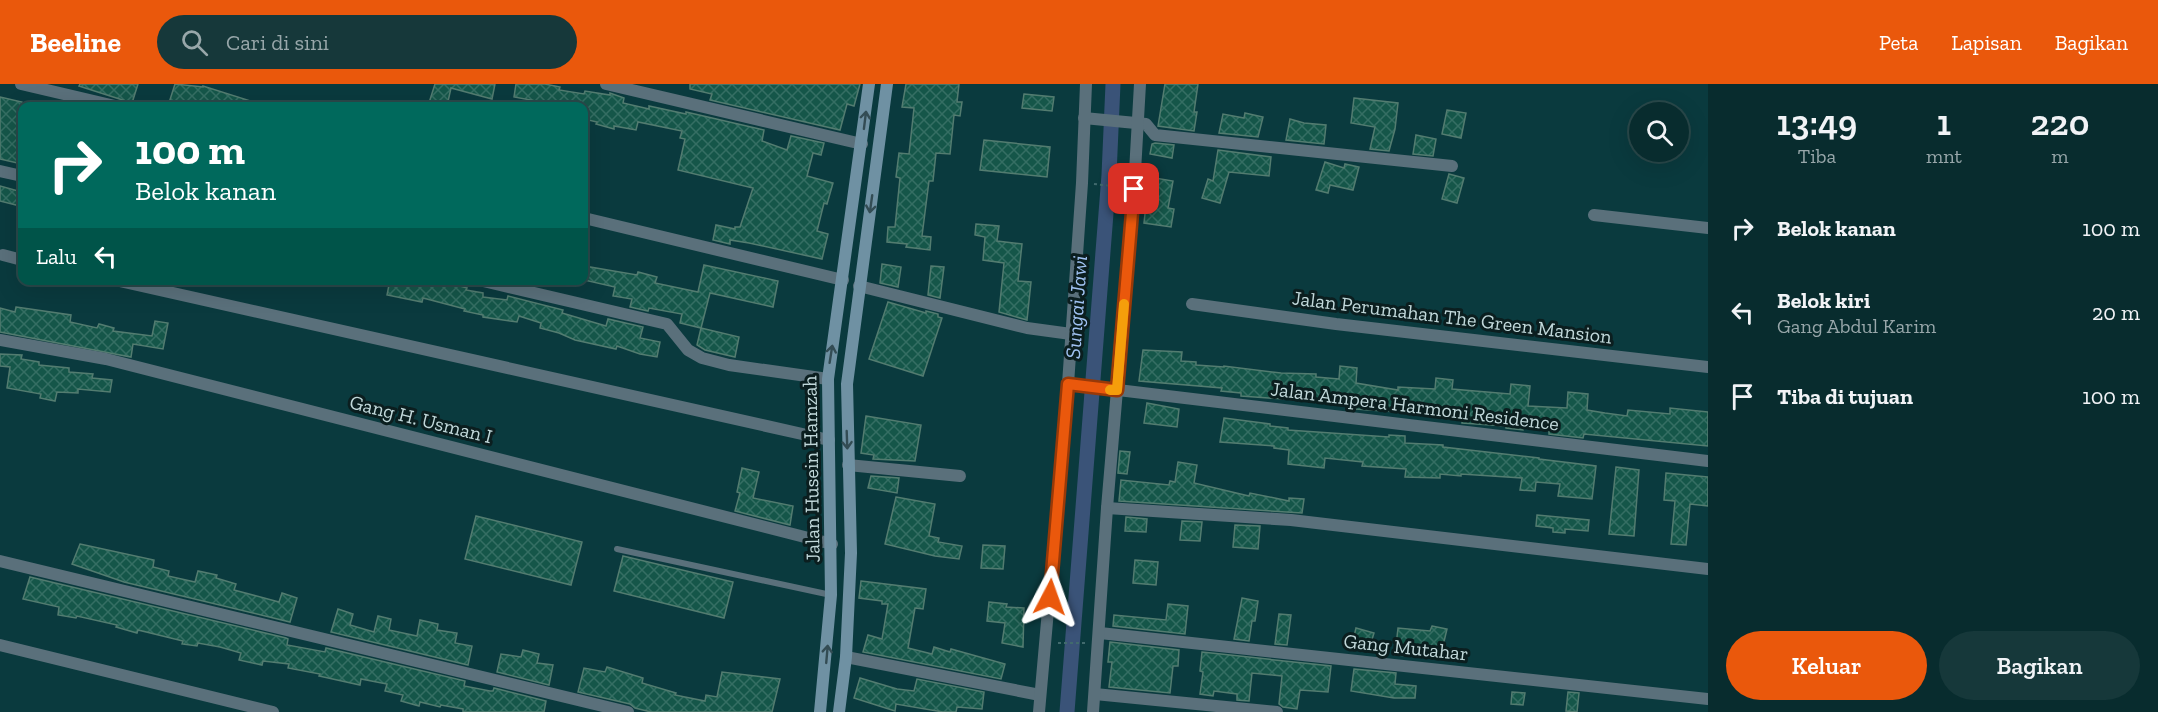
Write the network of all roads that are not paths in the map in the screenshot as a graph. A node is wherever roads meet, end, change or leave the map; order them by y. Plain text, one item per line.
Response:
1 (21, 84) edge
2 (606, 84) edge
3 (869, 84) edge
4 (887, 84) edge
5 (1086, 84) edge
6 (1140, 84) edge
7 (98, 102) edge
8 (1084, 118) junction
9 (1139, 124) junction
10 (862, 144) junction
11 (1452, 166) dead end
12 (0, 171) edge
13 (18, 175) edge
14 (1594, 215) dead end
15 (588, 219) edge
16 (1708, 228) edge
17 (3, 255) dead end
18 (18, 259) edge
19 (843, 280) junction
20 (137, 285) edge
21 (500, 285) edge
22 (859, 286) junction
23 (1192, 304) dead end
24 (1071, 334) junction
25 (0, 340) edge
26 (1708, 367) edge
27 (828, 379) junction
28 (1073, 385) junction
29 (1113, 390) junction
30 (829, 440) junction
31 (1708, 461) edge
32 (848, 465) junction
33 (960, 476) dead end
34 (1107, 508) junction
35 (832, 544) junction
36 (617, 549) dead end
37 (0, 561) edge
38 (1708, 569) edge
39 (831, 595) junction
40 (1100, 633) junction
41 (0, 645) edge
42 (846, 657) junction
43 (1095, 694) junction
44 (1040, 695) junction
45 (1708, 699) edge
46 (273, 712) edge
47 (628, 712) edge
48 (820, 712) edge
49 (839, 712) edge
50 (1039, 712) edge
51 (1093, 712) edge
52 (1277, 712) edge

1 - 7 street
2 - 10 street
10 -> 3 street, Jalan Husein Hamzah
4 -> 22 street, Jalan Husein Hamzah
5 - 8 street
6 - 9 street
8 - 9 street
8 - 24 street
9 - 11 street
9 - 29 street
10 - 19 street, Jalan Husein Hamzah
12 - 13 street
14 - 16 street
15 - 19 street
17 - 18 street
27 -> 19 street, Jalan Husein Hamzah
20 - 30 street
21 - 27 street
22 - 24 street
22 -> 32 street, Jalan Husein Hamzah
23 - 26 street, Jalan Perumahan The Green Mansion
24 - 28 street
25 - 35 street, Gang H. Usman I
27 - 30 street, Jalan Husein Hamzah
28 - 29 street, Jalan Ampera Harmoni Residence
28 - 44 street
29 - 31 street, Jalan Ampera Harmoni Residence
29 - 34 street
30 - 35 street, Jalan Husein Hamzah
32 - 33 street
32 - 42 street, Jalan Husein Hamzah
34 - 38 street
34 - 40 street
35 - 39 street, Jalan Husein Hamzah
36 - 39 lane
37 - 47 street
48 -> 39 street, Jalan Husein Hamzah
40 - 43 street
40 - 45 street, Gang Mutahar
41 - 46 street
42 - 44 street
42 - 49 street, Jalan Husein Hamzah
43 - 51 street
43 - 52 street
44 - 50 street

